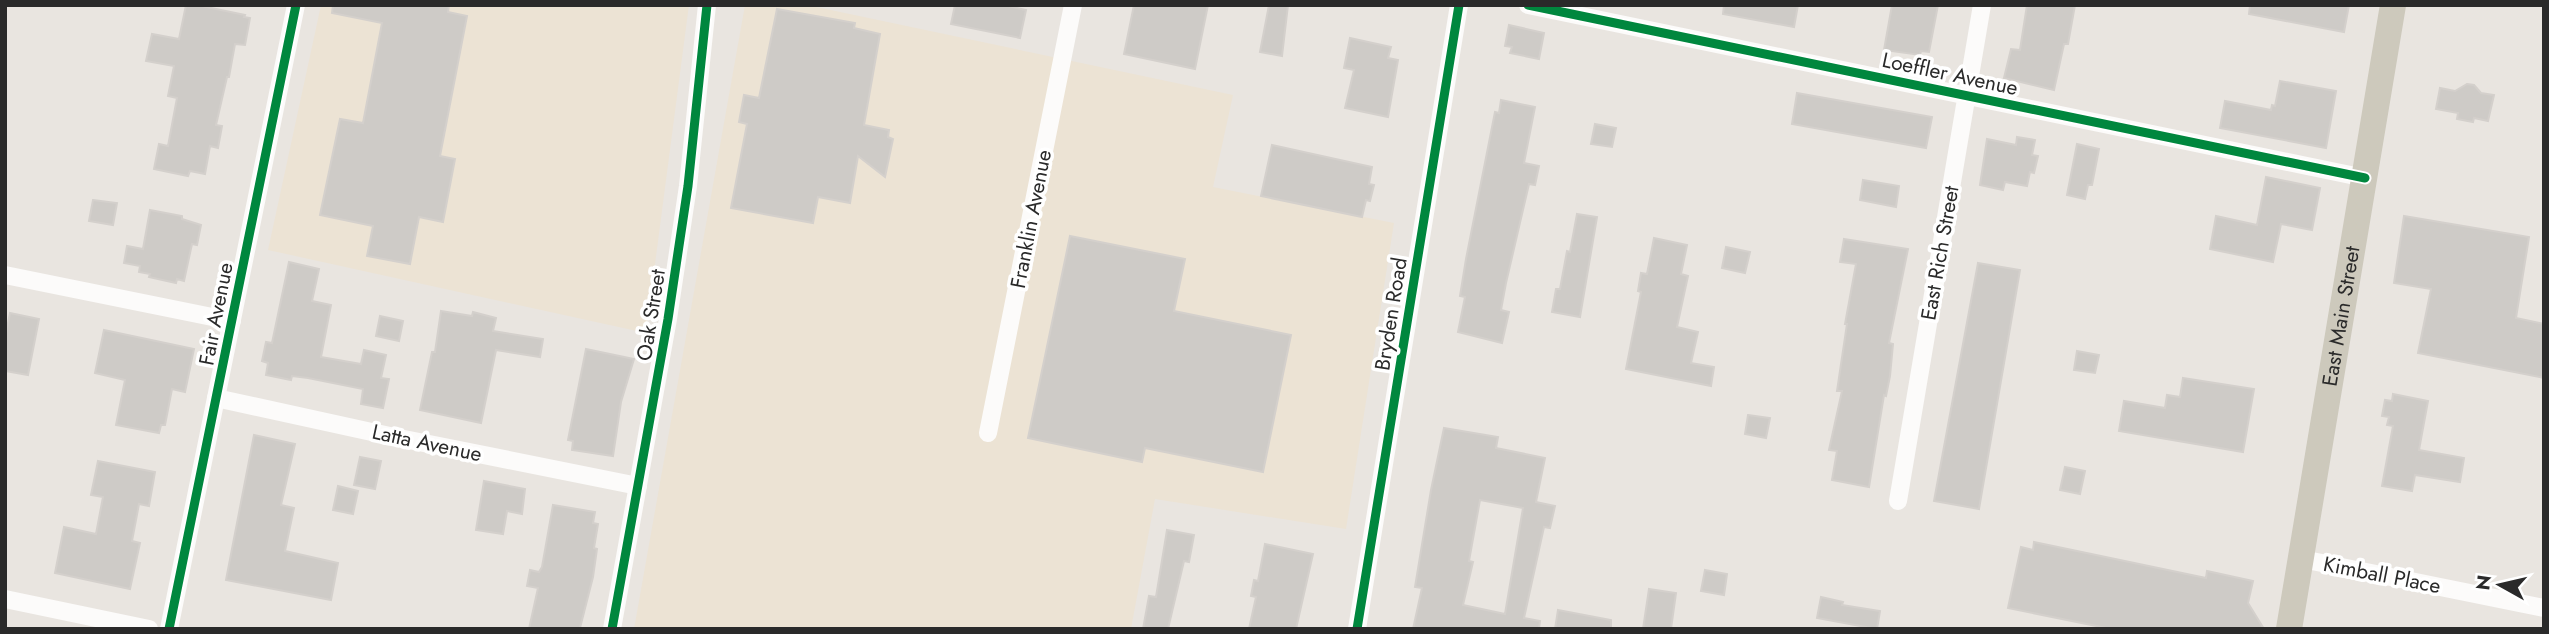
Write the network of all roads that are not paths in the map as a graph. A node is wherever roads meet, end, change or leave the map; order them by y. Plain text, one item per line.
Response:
1 (296, 5) edge
2 (707, 5) edge
3 (1073, 5) edge
4 (1459, 5) edge
5 (1528, 5) edge
6 (1982, 5) edge
7 (2393, 5) edge
8 (1967, 96) junction
9 (2365, 178) junction
10 (5, 275) edge
11 (232, 321) junction
12 (216, 398) junction
13 (988, 433) dead end
14 (638, 486) junction
15 (1898, 501) dead end
16 (2302, 559) junction
17 (5, 599) edge
18 (2544, 608) edge
19 (149, 629) edge
20 (169, 629) edge
21 (612, 629) edge
22 (1357, 629) edge
23 (2289, 629) edge

1 - 11 street, Fair Avenue
2 - 14 street, Oak Street
3 - 13 street, Franklin Avenue
4 - 22 street, Bryden Road
5 - 8 street, Loeffler Avenue
6 - 8 street, East Rich Street
7 - 9 main road, East Main Street
8 - 9 street, Loeffler Avenue
8 - 15 street, East Rich Street
9 - 16 main road, East Main Street
10 - 11 street
11 - 12 street, Fair Avenue
12 - 14 street, Latta Avenue
12 - 20 street, Fair Avenue
14 - 21 street, Oak Street
16 - 18 street, Kimball Place
16 - 23 main road, East Main Street
17 - 19 street

